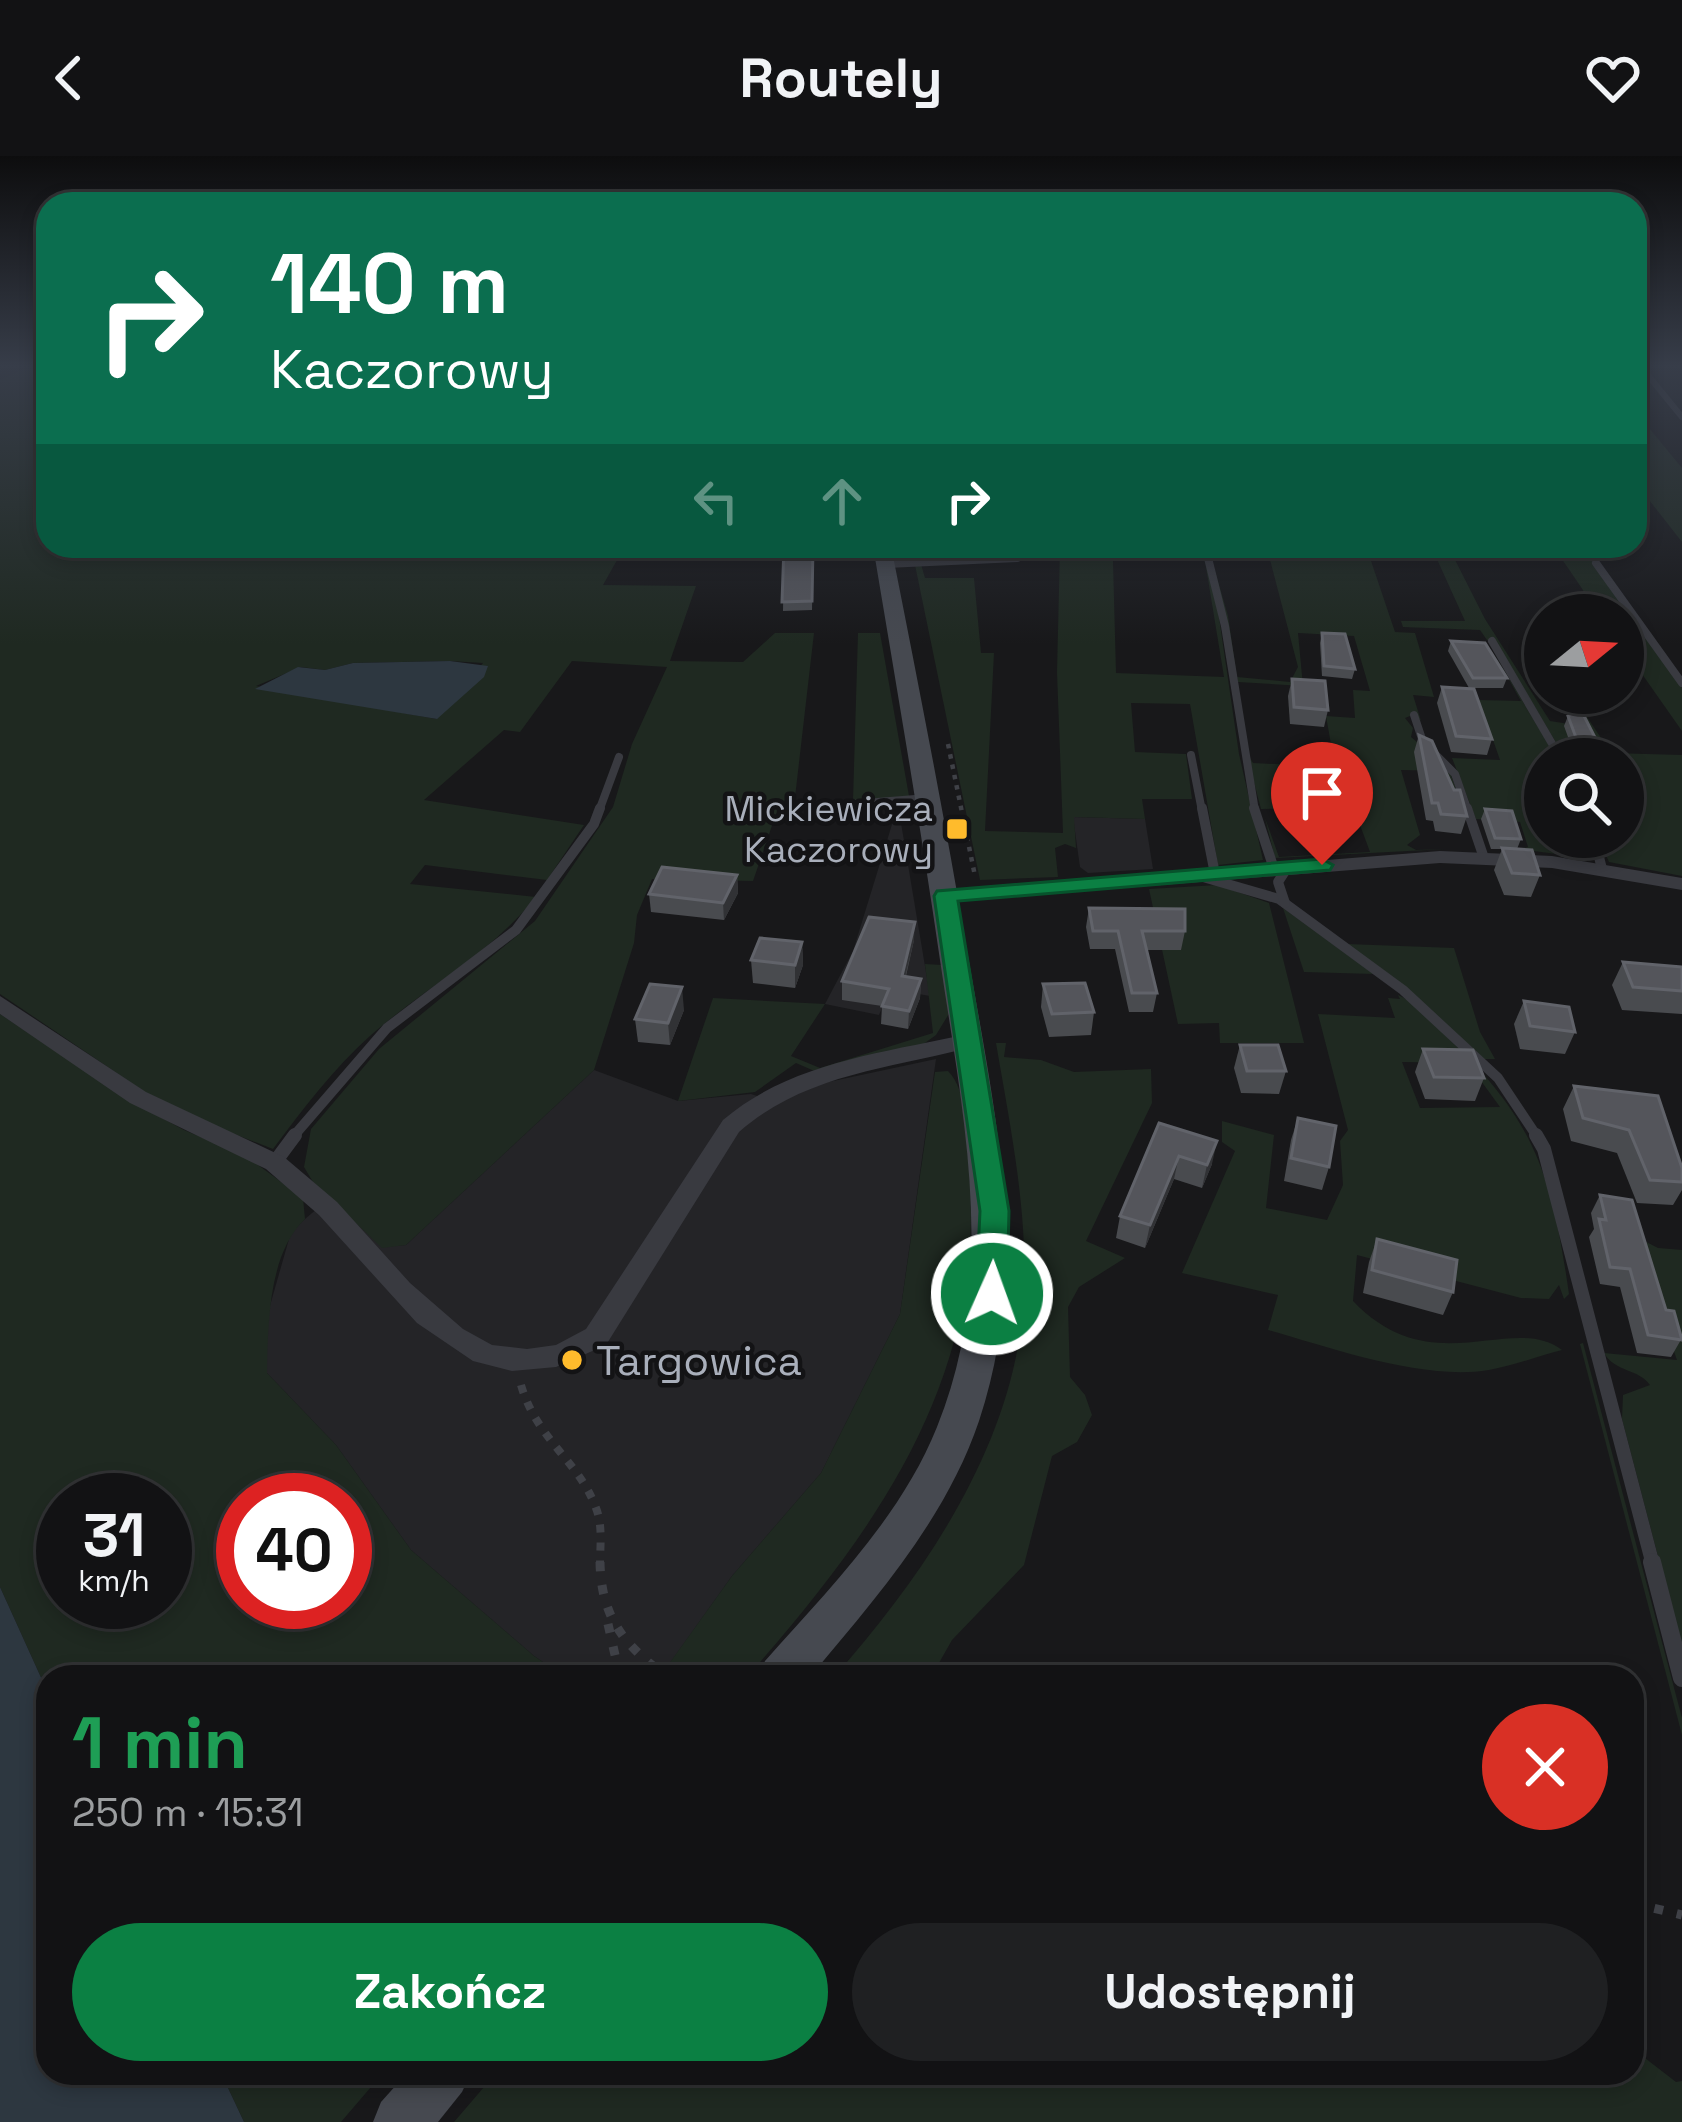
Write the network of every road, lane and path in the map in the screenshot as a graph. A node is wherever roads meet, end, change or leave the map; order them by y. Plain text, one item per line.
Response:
1 (885, 558) edge
2 (1208, 558) edge
3 (1596, 563) dead end
4 (1492, 641) dead end
5 (1682, 683) edge
6 (1414, 716) dead end
7 (1549, 738) edge
8 (1191, 755) dead end
9 (619, 757) dead end
10 (928, 798) junction
11 (852, 804) dead end
12 (1484, 858) junction
13 (1599, 858) edge
14 (1281, 868) junction
15 (1602, 869) junction
16 (1206, 874) junction
17 (1682, 884) edge
18 (945, 896) junction
19 (1286, 904) junction
20 (0, 1003) edge
21 (968, 1041) junction
22 (275, 1162) junction
23 (520, 1361) junction
24 (608, 1621) junction
25 (617, 1665) edge
26 (652, 1665) edge
27 (792, 1665) edge
28 (1682, 1678) edge
29 (1644, 1906) edge
30 (1682, 1915) edge
31 (432, 2085) edge
32 (400, 2122) edge

1 - 10 street
2 - 14 lane
3 - 5 lane
4 - 7 lane
6 - 12 lane
8 - 16 lane
9 - 22 lane
10 - 11 lane
10 - 18 street
12 - 14 street
12 - 15 street
13 - 15 lane
14 - 16 street
14 - 19 lane
15 - 17 street
16 - 18 street
16 - 19 lane
18 - 21 street
19 - 28 lane
20 - 22 street
21 - 23 street
21 - 27 street
22 - 23 street
23 - 24 path
24 - 25 path
24 - 26 path
29 - 30 path
31 - 32 street

